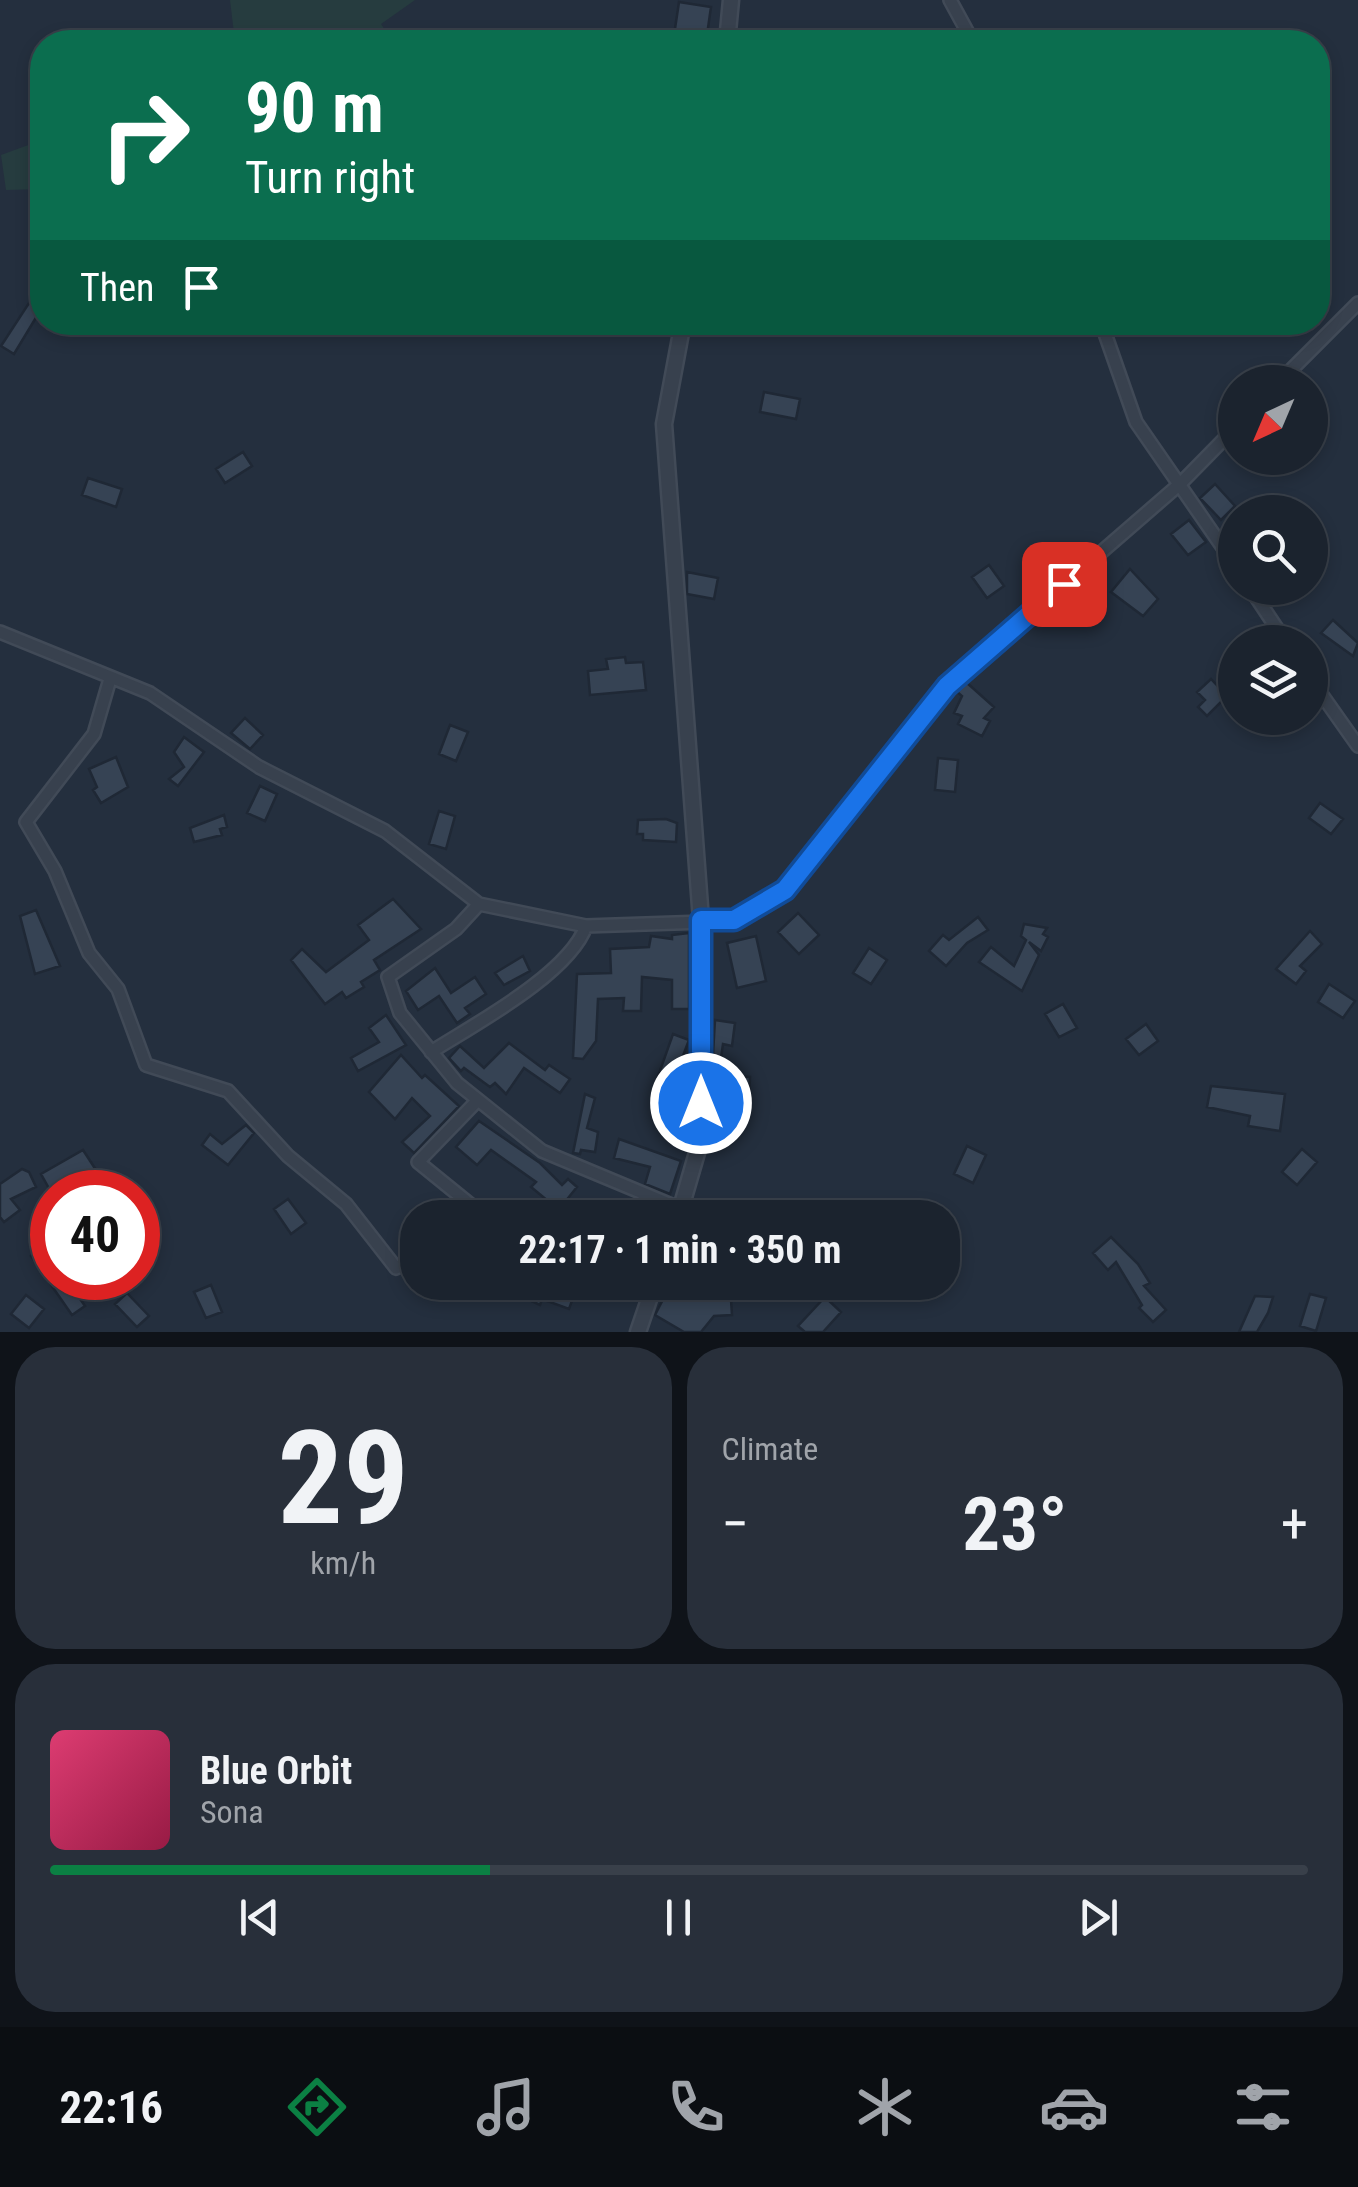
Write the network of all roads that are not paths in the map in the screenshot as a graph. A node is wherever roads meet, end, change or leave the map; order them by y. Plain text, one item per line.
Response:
1 (731, 0) edge
2 (950, 0) edge
3 (728, 30) edge
4 (966, 30) edge
5 (1358, 302) edge
6 (1330, 330) edge
7 (681, 335) edge
8 (1106, 335) edge
9 (1325, 335) edge
10 (1296, 365) edge
11 (1218, 445) edge
12 (1181, 483) junction
13 (1218, 539) edge
14 (0, 632) edge
15 (110, 679) junction
16 (1328, 704) edge
17 (1358, 746) edge
18 (479, 904) junction
19 (701, 920) junction
20 (586, 926) junction
21 (432, 1052) junction
22 (478, 1100) junction
23 (649, 1196) junction
24 (465, 1200) edge
25 (644, 1200) edge
26 (656, 1200) edge
27 (683, 1200) edge
28 (400, 1266) edge
29 (649, 1300) edge
30 (638, 1332) edge

1 - 3 street
2 - 4 street
5 - 6 street
7 - 19 street
8 - 12 street
9 - 10 street
11 - 12 street
12 - 13 street
12 - 19 street
14 - 15 street
15 - 18 street
15 - 28 street
16 - 17 street
18 - 20 street
18 - 21 street
19 - 20 street
19 - 27 street
20 - 21 street
21 - 22 street
22 - 23 street
22 - 24 street
23 - 25 street
23 - 26 street
29 - 30 street

